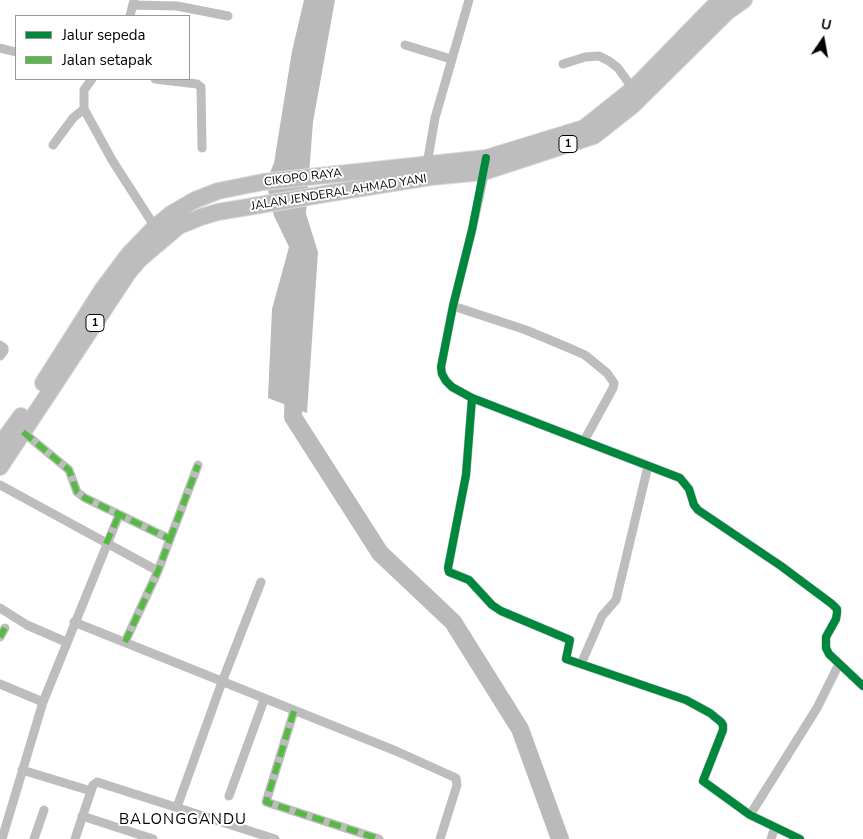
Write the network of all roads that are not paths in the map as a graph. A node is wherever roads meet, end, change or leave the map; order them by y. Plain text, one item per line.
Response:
1 (469, 0) edge
2 (723, 0) edge
3 (744, 0) edge
4 (134, 3) edge
5 (130, 15) edge
6 (228, 16) dead end
7 (405, 45) dead end
8 (0, 48) edge
9 (15, 52) edge
10 (451, 59) junction
11 (562, 64) dead end
12 (91, 80) edge
13 (163, 80) edge
14 (634, 89) junction
15 (84, 109) junction
16 (53, 145) dead end
17 (202, 148) dead end
18 (485, 165) junction
19 (429, 170) junction
20 (155, 227) junction
21 (453, 306) junction
22 (0, 345) edge
23 (0, 356) edge
24 (472, 398) junction
25 (23, 432) junction
26 (584, 441) junction
27 (3, 448) edge
28 (198, 465) dead end
29 (648, 466) junction
30 (0, 467) edge
31 (0, 485) edge
32 (119, 515) junction
33 (170, 539) junction
34 (106, 544) junction
35 (158, 571) junction
36 (261, 582) dead end
37 (0, 608) edge
38 (74, 622) junction
39 (5, 628) dead end
40 (0, 637) edge
41 (66, 642) junction
42 (125, 642) junction
43 (581, 664) junction
44 (839, 664) junction
45 (222, 682) junction
46 (0, 684) edge
47 (863, 686) edge
48 (264, 700) junction
49 (43, 702) junction
50 (294, 711) junction
51 (22, 770) junction
52 (93, 787) junction
53 (229, 796) dead end
54 (177, 807) junction
55 (44, 810) dead end
56 (750, 815) junction
57 (82, 816) junction
58 (775, 827) junction
59 (244, 829) junction
60 (2, 839) edge
61 (34, 839) edge
62 (75, 839) edge
63 (153, 839) edge
64 (241, 839) edge
65 (275, 839) edge
66 (379, 839) edge
67 (440, 839) edge
68 (772, 839) edge
69 (800, 839) edge

1 - 10 street
2 - 14 highway, 1
3 - 18 highway, 1
4 - 5 street
4 - 6 street
7 - 10 street
8 - 9 street
10 - 19 street
11 - 14 street
12 - 15 street
13 - 17 street
14 - 18 highway, 1
15 - 16 street
15 - 20 street
18 - 19 highway, 1
18 - 21 street
19 - 20 highway, CIKOPO RAYA / 1
19 - 25 highway, JALAN JENDERAL AHMAD YANI / 1
20 - 27 highway, 1
21 - 24 street
21 - 26 street
22 - 23 street
24 - 26 street
24 - 43 street
25 - 27 highway, JALAN JENDERAL AHMAD YANI / 1
25 - 32 street
26 - 29 street
27 - 30 highway, JALAN JENDERAL AHMAD YANI / 1
28 - 33 street
29 - 43 street
29 - 44 street
31 - 34 street
32 - 33 street
32 - 34 street
33 - 35 street
34 - 35 street
34 - 38 street
35 - 42 street
36 - 45 street
37 - 41 street
38 - 41 street
38 - 42 street
39 - 40 street
41 - 49 street
42 - 45 street
43 - 56 street
44 - 47 street
44 - 56 street
45 - 48 street
45 - 54 street
46 - 49 street
48 - 50 street
48 - 53 street
49 - 51 street
50 - 66 street
50 - 67 street
51 - 52 street
51 - 60 street
52 - 54 street
52 - 57 street
54 - 59 street
55 - 61 street
56 - 58 street
57 - 62 street
57 - 63 street
58 - 68 street
58 - 69 street
59 - 64 street
59 - 65 street

